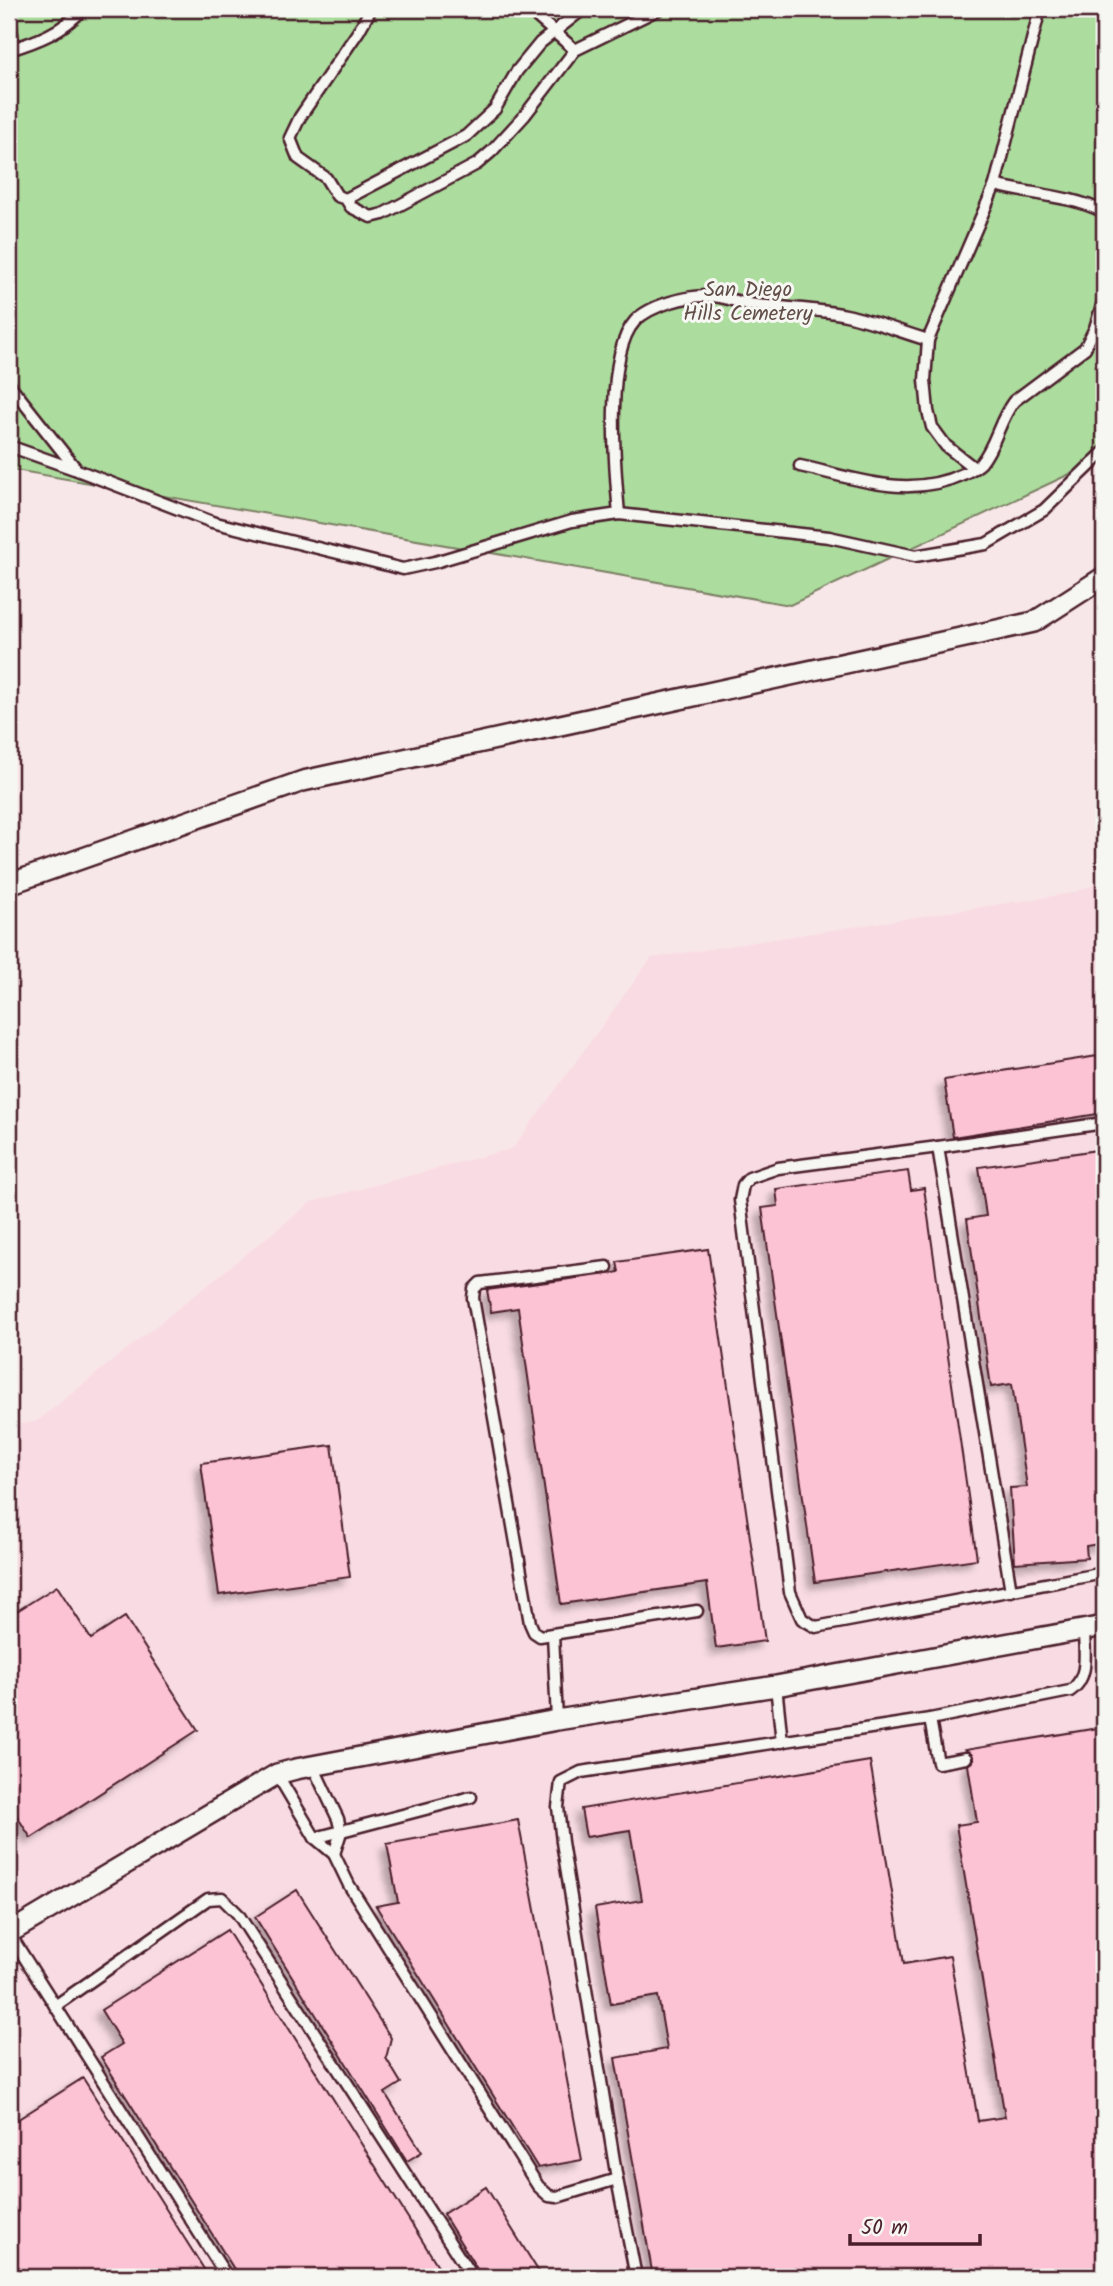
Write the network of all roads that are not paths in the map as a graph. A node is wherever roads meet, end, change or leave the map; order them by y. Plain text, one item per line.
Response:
1 (83, 9) edge
2 (371, 9) edge
3 (528, 9) edge
4 (587, 9) edge
5 (659, 9) edge
6 (1040, 9) edge
7 (9, 13) edge
8 (555, 32) junction
9 (11, 49) edge
10 (575, 50) junction
11 (995, 185) junction
12 (346, 199) junction
13 (1104, 212) edge
14 (1104, 299) edge
15 (928, 340) junction
16 (9, 384) edge
17 (9, 446) edge
18 (1104, 452) edge
19 (800, 466) dead end
20 (974, 468) junction
21 (77, 470) junction
22 (620, 514) junction
23 (1104, 577) edge
24 (9, 884) edge
25 (1104, 1123) edge
26 (938, 1147) junction
27 (607, 1267) dead end
28 (1104, 1573) edge
29 (1011, 1591) junction
30 (697, 1611) dead end
31 (1104, 1626) edge
32 (1084, 1630) junction
33 (552, 1634) junction
34 (776, 1686) junction
35 (930, 1719) junction
36 (557, 1720) junction
37 (782, 1742) junction
38 (966, 1758) dead end
39 (312, 1765) junction
40 (277, 1774) junction
41 (471, 1797) dead end
42 (341, 1832) junction
43 (314, 1838) junction
44 (334, 1854) junction
45 (9, 1933) edge
46 (55, 2006) junction
47 (617, 2179) junction
48 (227, 2277) edge
49 (472, 2277) edge
50 (636, 2277) edge

1 - 9 lane
2 - 12 lane
3 - 8 lane
4 - 8 lane
5 - 10 lane
6 - 11 lane
7 - 9 lane
8 - 10 lane
8 - 12 lane
10 - 12 lane
11 - 13 lane
11 - 15 lane
14 - 20 lane
15 - 20 lane
15 - 22 lane
16 - 21 lane
17 - 21 lane
18 - 22 lane
19 - 20 lane
21 - 22 lane
23 - 24 street
25 - 26 lane
26 - 29 lane
26 - 29 lane
27 - 33 lane
28 - 29 lane
30 - 33 lane
31 - 32 street
32 - 34 street
32 - 35 lane
33 - 36 lane
34 - 36 street
34 - 37 lane
35 - 37 lane
35 - 38 lane
36 - 39 street
37 - 47 lane
39 - 40 street
39 - 42 lane
40 - 43 lane
40 - 45 street
41 - 42 lane
42 - 43 lane
42 - 44 lane
43 - 44 lane
44 - 47 lane
45 - 46 lane
46 - 48 lane
46 - 49 lane
47 - 50 lane

